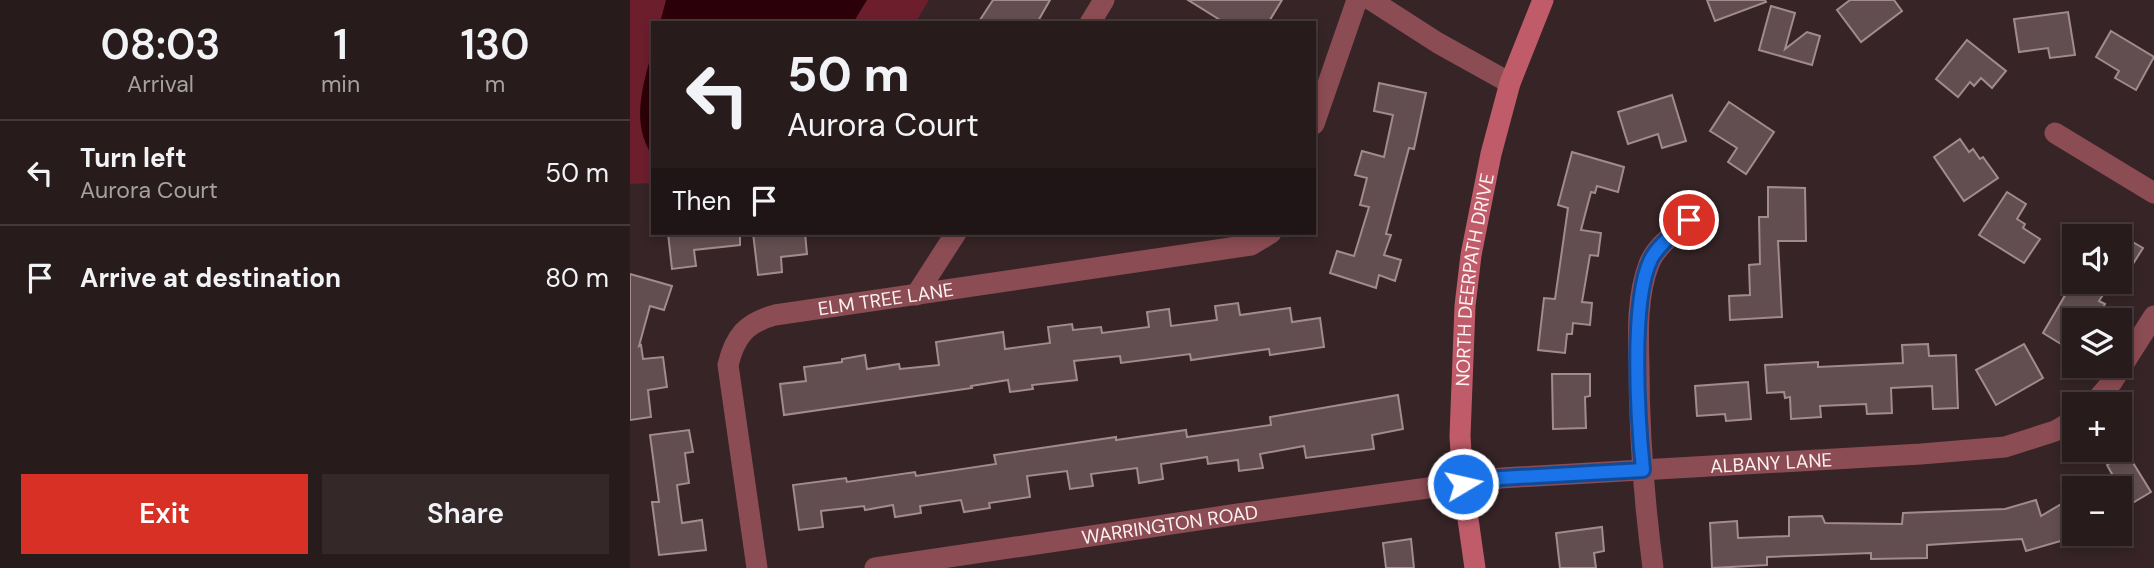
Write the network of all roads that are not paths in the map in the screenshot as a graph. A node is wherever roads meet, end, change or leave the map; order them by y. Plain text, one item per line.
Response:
1 (1104, 0) edge
2 (1357, 0) edge
3 (1371, 0) edge
4 (1543, 0) edge
5 (1091, 21) edge
6 (1510, 83) junction
7 (1316, 118) edge
8 (2054, 133) dead end
9 (2154, 193) edge
10 (1689, 220) dead end
11 (955, 235) edge
12 (1267, 235) edge
13 (916, 295) junction
14 (2154, 316) edge
15 (2103, 392) edge
16 (2062, 428) edge
17 (1643, 470) junction
18 (1463, 484) junction
19 (757, 568) edge
20 (875, 568) edge
21 (1475, 568) edge
22 (1653, 568) edge

1 - 5 street
2 - 7 street
3 - 6 street
4 - 6 street, NORTH DEERPATH DRIVE
6 - 18 street, NORTH DEERPATH DRIVE
8 - 9 street
10 - 17 street
11 - 13 street
12 - 13 street, ELM TREE LANE
13 - 19 street, ELM TREE LANE
14 - 15 street
16 - 17 street, ALBANY LANE
17 - 18 street, ALBANY LANE
17 - 22 street
18 - 20 street, WARRINGTON ROAD
18 - 21 street, NORTH DEERPATH DRIVE

